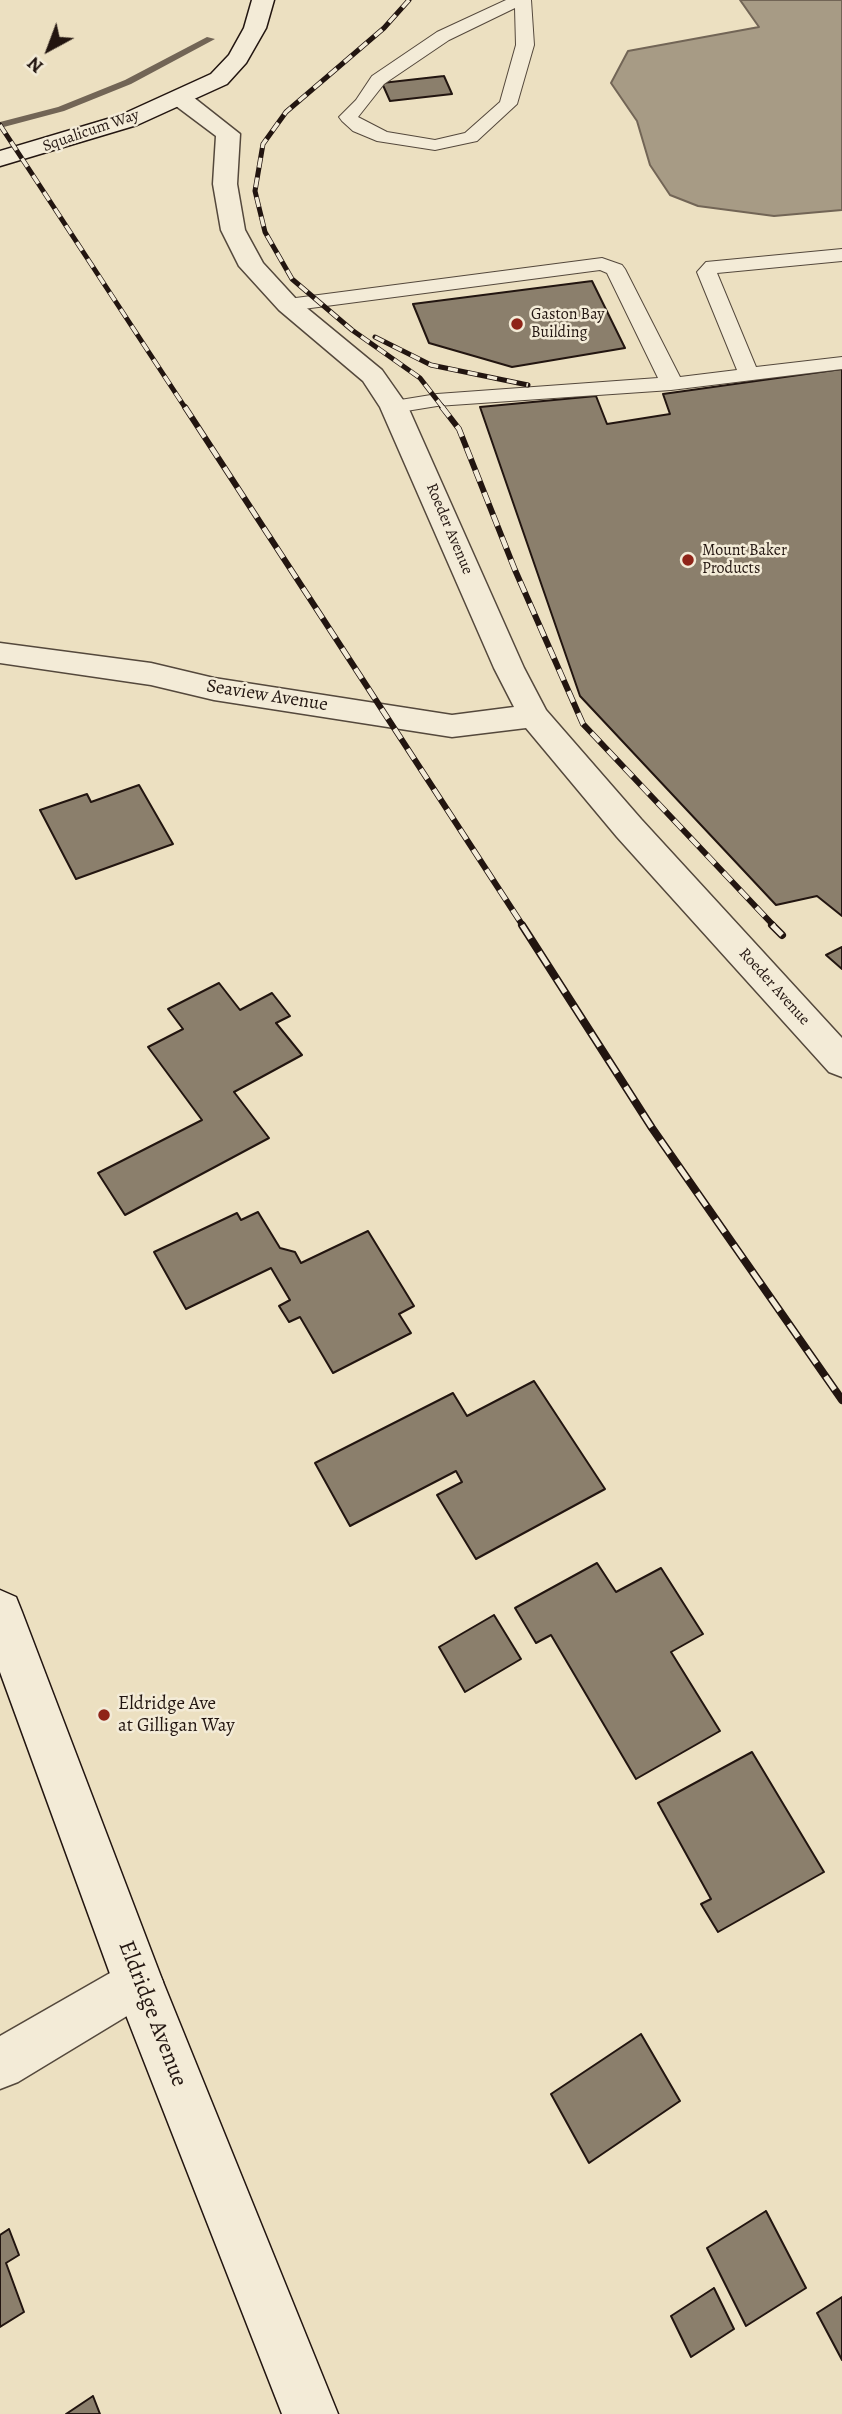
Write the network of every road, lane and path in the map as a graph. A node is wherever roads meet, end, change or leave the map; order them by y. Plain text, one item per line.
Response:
1 (262, 0) edge
2 (521, 0) edge
3 (180, 99) junction
4 (0, 159) edge
5 (842, 255) edge
6 (288, 305) junction
7 (842, 363) edge
8 (749, 375) junction
9 (671, 384) junction
10 (394, 407) junction
11 (0, 653) edge
12 (534, 716) junction
13 (842, 1062) edge
14 (0, 1612) edge
15 (138, 1982) junction
16 (0, 2064) edge
17 (310, 2414) edge

1 - 3 street
2 - 2 lane
3 - 4 street, Squalicum Way
3 - 6 street, Roeder Avenue
5 - 8 lane
6 - 9 lane
6 - 10 street, Roeder Avenue
7 - 8 lane
8 - 9 lane
9 - 10 lane
10 - 12 street, Roeder Avenue
11 - 12 street, Seaview Avenue
12 - 13 street, Roeder Avenue
14 - 15 street, Eldridge Avenue
15 - 16 street
15 - 17 street, Eldridge Avenue

